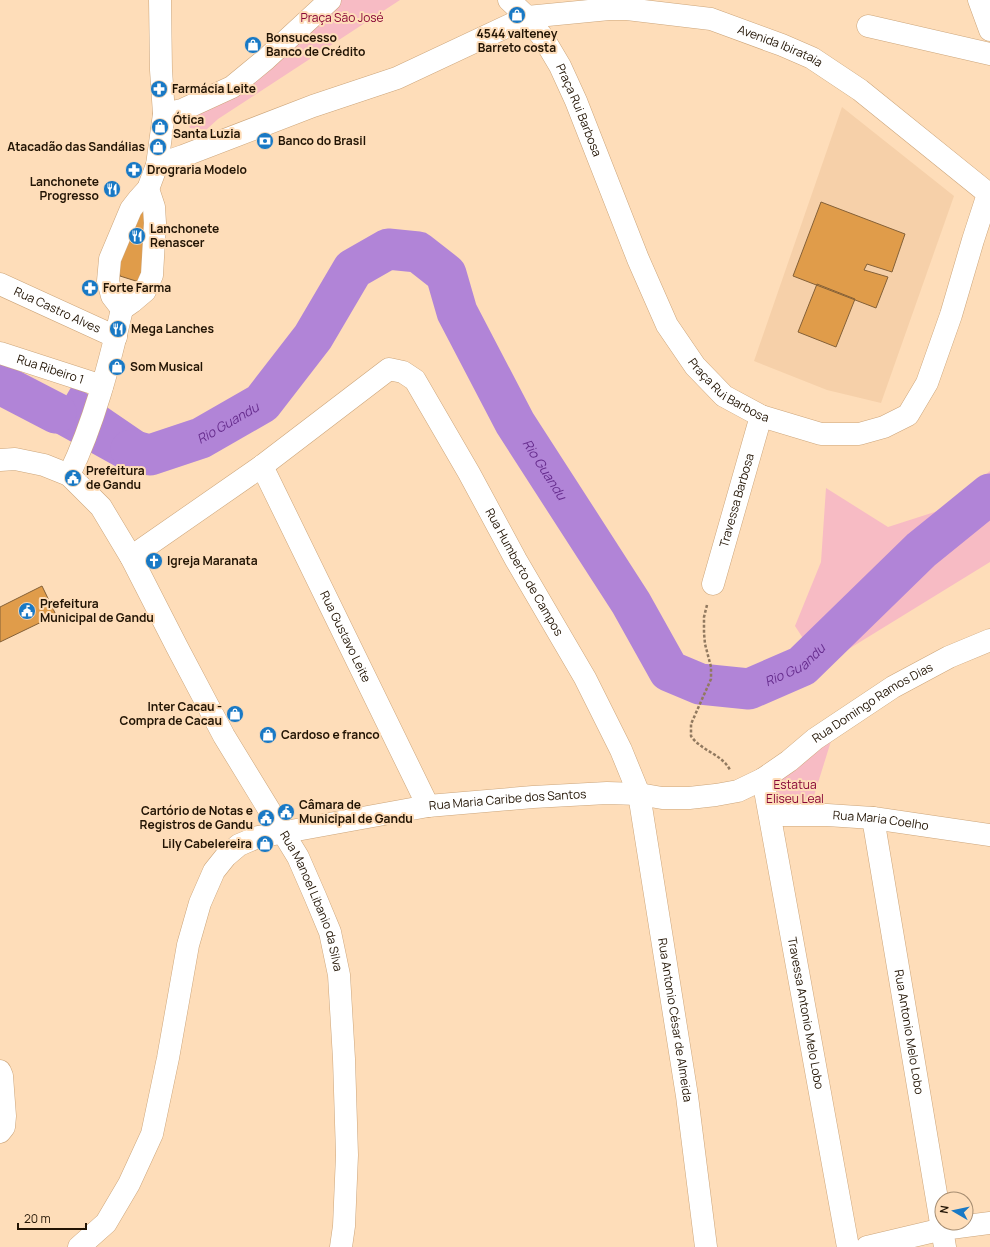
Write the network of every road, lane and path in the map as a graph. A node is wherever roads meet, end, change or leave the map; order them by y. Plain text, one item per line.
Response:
1 (160, 0) edge
2 (330, 0) edge
3 (510, 0) edge
4 (979, 0) edge
5 (526, 17) junction
6 (868, 26) dead end
7 (990, 30) edge
8 (990, 54) edge
9 (164, 114) junction
10 (157, 165) junction
11 (148, 189) junction
12 (989, 194) edge
13 (0, 284) edge
14 (122, 309) junction
15 (116, 337) junction
16 (0, 353) edge
17 (101, 391) junction
18 (761, 416) junction
19 (0, 460) edge
20 (262, 466) junction
21 (73, 467) junction
22 (131, 557) junction
23 (713, 584) joint
24 (990, 640) edge
25 (764, 779) junction
26 (738, 791) junction
27 (639, 794) junction
28 (428, 806) junction
29 (770, 814) junction
30 (873, 818) junction
31 (282, 832) junction
32 (990, 835) edge
33 (0, 1071) edge
34 (0, 1132) edge
35 (990, 1223) edge
36 (944, 1238) edge
37 (79, 1247) edge
38 (341, 1247) edge
39 (706, 1247) edge
40 (848, 1247) edge
41 (867, 1247) edge

1 - 9 street
2 - 9 street
3 - 5 street
4 - 7 street
5 - 10 street, Avenida Ibirataia
5 - 12 street, Avenida Ibirataia
5 - 18 street, Praça Rui Barbosa
6 - 8 street
9 - 10 street
10 - 11 street
11 - 14 street
11 - 14 street
12 - 18 street, Praça Rui Barbosa
13 - 15 street, Rua Castro Alves
14 - 15 street
15 - 17 street
16 - 17 street, Rua Ribeiro 1
17 - 21 street
18 - 23 street, Travessa Barbosa
19 - 21 street, Rua Manoel Libanio da Silva
20 - 22 street
20 - 27 street, Rua Humberto de Campos
20 - 28 street, Rua Gustavo Leite
21 - 22 street, Rua Manoel Libanio da Silva
22 - 31 street, Rua Manoel Libanio da Silva
23 - 26 path
24 - 25 street, Rua Domingo Ramos Dias
25 - 26 street, Rua Domingo Ramos Dias
25 - 29 street, Travessa Antonio Melo Lobo
26 - 27 street, Rua Maria Caribe dos Santos
27 - 28 street, Rua Maria Caribe dos Santos
27 - 39 street, Rua Antonio César de Almeida
28 - 31 street, Rua Maria Caribe dos Santos
29 - 30 street, Rua Maria Coelho
29 - 40 street, Travessa Antonio Melo Lobo
30 - 32 street, Rua Maria Coelho
30 - 36 street, Rua Antonio Melo Lobo
31 - 37 street, Rua Maria Caribe dos Santos
31 - 38 street, Rua Manoel Libanio da Silva
33 - 34 street
35 - 36 street
36 - 41 street

